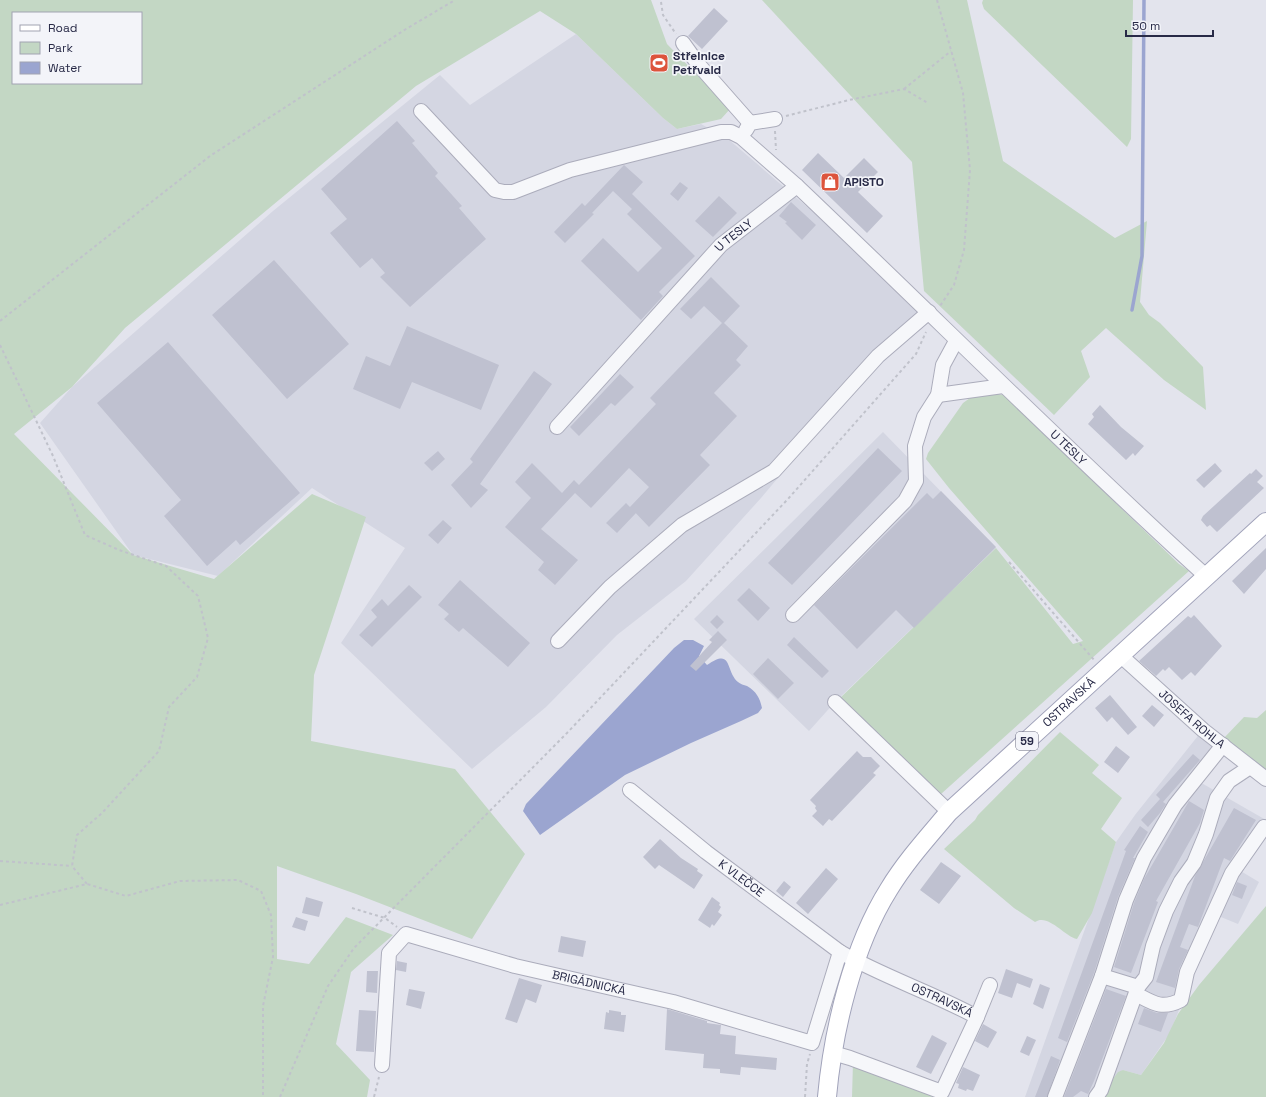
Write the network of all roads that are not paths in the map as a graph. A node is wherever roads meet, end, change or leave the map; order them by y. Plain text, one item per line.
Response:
1 (683, 43) road end
2 (421, 111) dead end
3 (775, 119) road end
4 (750, 123) junction
5 (741, 137) junction
6 (797, 186) junction
7 (931, 314) junction
8 (956, 341) junction
9 (1003, 386) junction
10 (938, 395) junction
11 (557, 427) dead end
12 (1266, 522) edge
13 (1207, 577) junction
14 (793, 615) dead end
15 (558, 641) dead end
16 (1120, 655) junction
17 (835, 702) dead end
18 (1223, 745) junction
19 (1250, 767) junction
20 (1266, 779) edge
21 (630, 790) dead end
22 (949, 812) junction
23 (1264, 828) dead end
24 (840, 952) junction
25 (856, 961) junction
26 (1102, 976) junction
27 (990, 985) dead end
28 (1137, 991) junction
29 (977, 1017) junction
30 (833, 1054) junction
31 (382, 1065) road end
32 (941, 1095) edge
33 (827, 1097) edge
34 (1055, 1097) edge
35 (1096, 1097) edge

1 - 4 street
2 - 5 street
3 - 4 street
4 - 5 street
5 - 6 street
6 - 7 street, U TESLY
6 - 11 street, U TESLY
7 - 8 street, U TESLY
7 - 15 street
8 - 9 street, U TESLY
8 - 10 street
9 - 10 street
9 - 13 street, U TESLY
10 - 14 street
12 - 13 main road, OSTRAVSKÁ / 59
13 - 16 main road, OSTRAVSKÁ / 59
16 - 18 street, JOSEFA ROHLA
16 - 22 main road, OSTRAVSKÁ / 59
17 - 22 street
18 - 19 street, JOSEFA ROHLA
18 - 26 street
19 - 20 street, JOSEFA ROHLA
19 - 28 street
21 - 24 street, K VLEČCE
22 - 25 main road, OSTRAVSKÁ / 59
23 - 28 street
24 - 25 street, K VLEČCE
24 - 31 street, BRIGÁDNICKÁ
25 - 29 street, OSTRAVSKÁ
25 - 30 main road, OSTRAVSKÁ / 59
26 - 28 street
26 - 34 street
27 - 29 street
28 - 35 street
29 - 32 street, OSTRAVSKÁ
30 - 32 street, OSTRAVSKÁ
30 - 33 main road, OSTRAVSKÁ / 59

